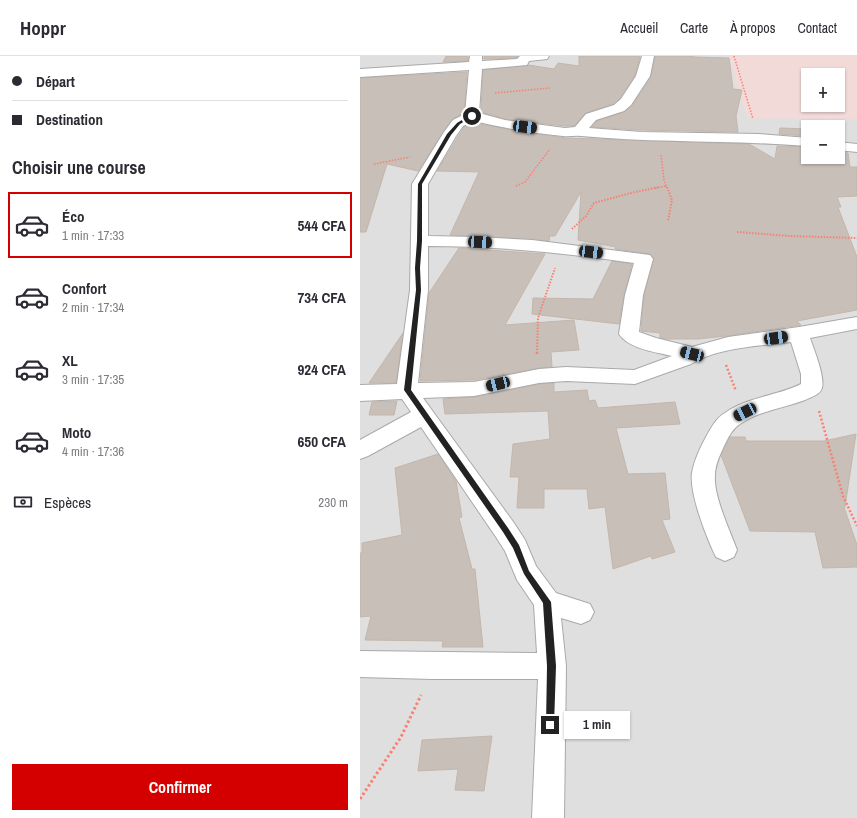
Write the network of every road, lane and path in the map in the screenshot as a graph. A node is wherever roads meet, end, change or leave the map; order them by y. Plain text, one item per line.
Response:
1 (543, 56) edge
2 (648, 56) edge
3 (734, 56) edge
4 (477, 61) edge
5 (360, 73) edge
6 (550, 88) dead end
7 (472, 107) junction
8 (572, 131) junction
9 (653, 136) junction
10 (759, 138) junction
11 (801, 141) edge
12 (845, 147) edge
13 (857, 148) edge
14 (440, 152) junction
15 (374, 164) dead end
16 (516, 186) dead end
17 (668, 221) dead end
18 (737, 232) dead end
19 (857, 238) edge
20 (420, 241) junction
21 (857, 323) edge
22 (799, 334) junction
23 (720, 346) junction
24 (692, 354) junction
25 (812, 388) junction
26 (408, 390) junction
27 (360, 393) edge
28 (745, 412) junction
29 (424, 414) junction
30 (360, 450) edge
31 (857, 526) edge
32 (725, 550) dead end
33 (547, 602) junction
34 (581, 612) dead end
35 (360, 664) edge
36 (432, 666) junction
37 (552, 666) junction
38 (360, 799) edge
39 (548, 818) edge

1 - 4 street
2 - 8 street
3 - 10 path
4 - 5 street
4 - 7 street
6 - 7 path
7 - 8 street
7 - 14 street
8 - 9 street
8 - 16 path
9 - 10 street
9 - 17 path
10 - 11 street
12 - 13 street
14 - 15 path
14 - 20 street
18 - 19 path
20 - 24 street
20 - 26 street
21 - 22 street
22 - 23 street
22 - 25 street
23 - 24 street
23 - 28 path
24 - 26 street
25 - 28 street
25 - 31 path
26 - 27 street
26 - 29 street
28 - 32 street
29 - 30 street
29 - 33 street
33 - 34 street
33 - 37 street
35 - 36 street
36 - 37 street
36 - 38 path
37 - 39 street

